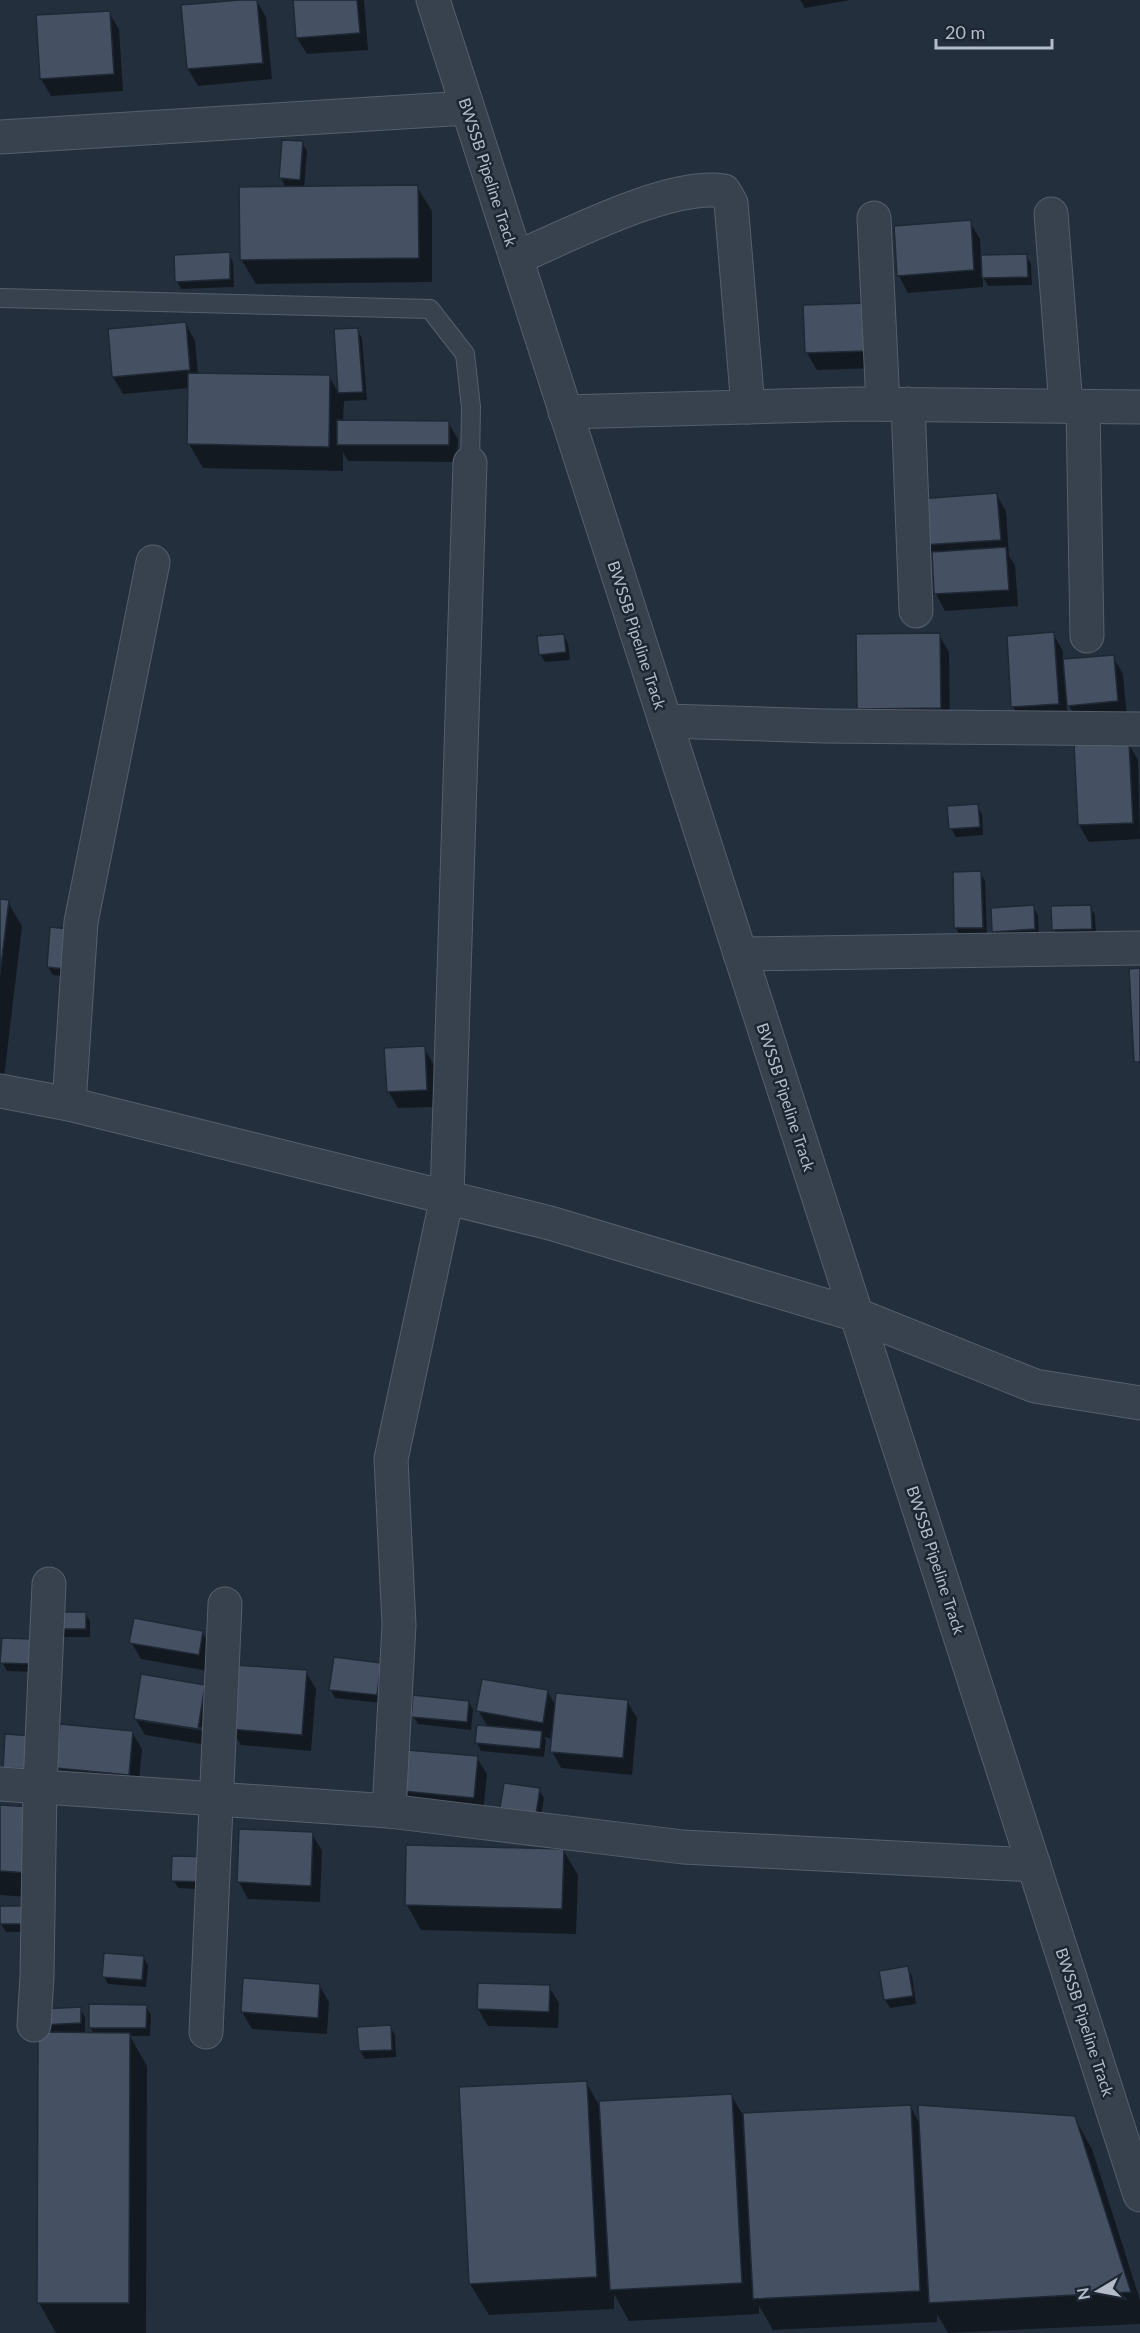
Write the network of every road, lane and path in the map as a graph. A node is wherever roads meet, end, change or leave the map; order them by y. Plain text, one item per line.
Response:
1 (433, 0) edge
2 (467, 108) junction
3 (0, 137) edge
4 (1051, 214) dead end
5 (874, 218) dead end
6 (516, 258) junction
7 (0, 298) edge
8 (896, 404) junction
9 (748, 406) junction
10 (1074, 406) junction
11 (1140, 407) edge
12 (566, 411) junction
13 (470, 463) joint
14 (153, 561) dead end
15 (916, 611) dead end
16 (1087, 636) dead end
17 (665, 720) junction
18 (1140, 729) edge
19 (1140, 948) edge
20 (740, 954) junction
21 (0, 1091) edge
22 (69, 1104) junction
23 (447, 1197) junction
24 (857, 1315) junction
25 (1140, 1403) edge
26 (49, 1584) dead end
27 (225, 1604) dead end
28 (0, 1784) edge
29 (40, 1786) junction
30 (218, 1798) junction
31 (389, 1811) junction
32 (1034, 1866) junction
33 (34, 2025) dead end
34 (206, 2032) dead end
35 (1140, 2195) edge

1 - 2 street, BWSSB Pipeline Track
2 - 3 street
2 - 6 street, BWSSB Pipeline Track
4 - 10 street
5 - 8 street
6 - 9 street
6 - 12 street, BWSSB Pipeline Track
7 - 13 lane
8 - 9 street
8 - 10 street
8 - 15 street
9 - 12 street
10 - 11 street
10 - 16 street
12 - 17 street, BWSSB Pipeline Track
13 - 23 street
14 - 22 street
17 - 18 street
17 - 20 street, BWSSB Pipeline Track
19 - 20 street
20 - 24 street, BWSSB Pipeline Track
21 - 22 street
22 - 23 street
23 - 24 street
23 - 31 street
24 - 25 street
24 - 32 street, BWSSB Pipeline Track
26 - 29 street
27 - 30 street
28 - 29 street
29 - 30 street
29 - 33 street
30 - 31 street
30 - 34 street
31 - 32 street
32 - 35 street, BWSSB Pipeline Track

